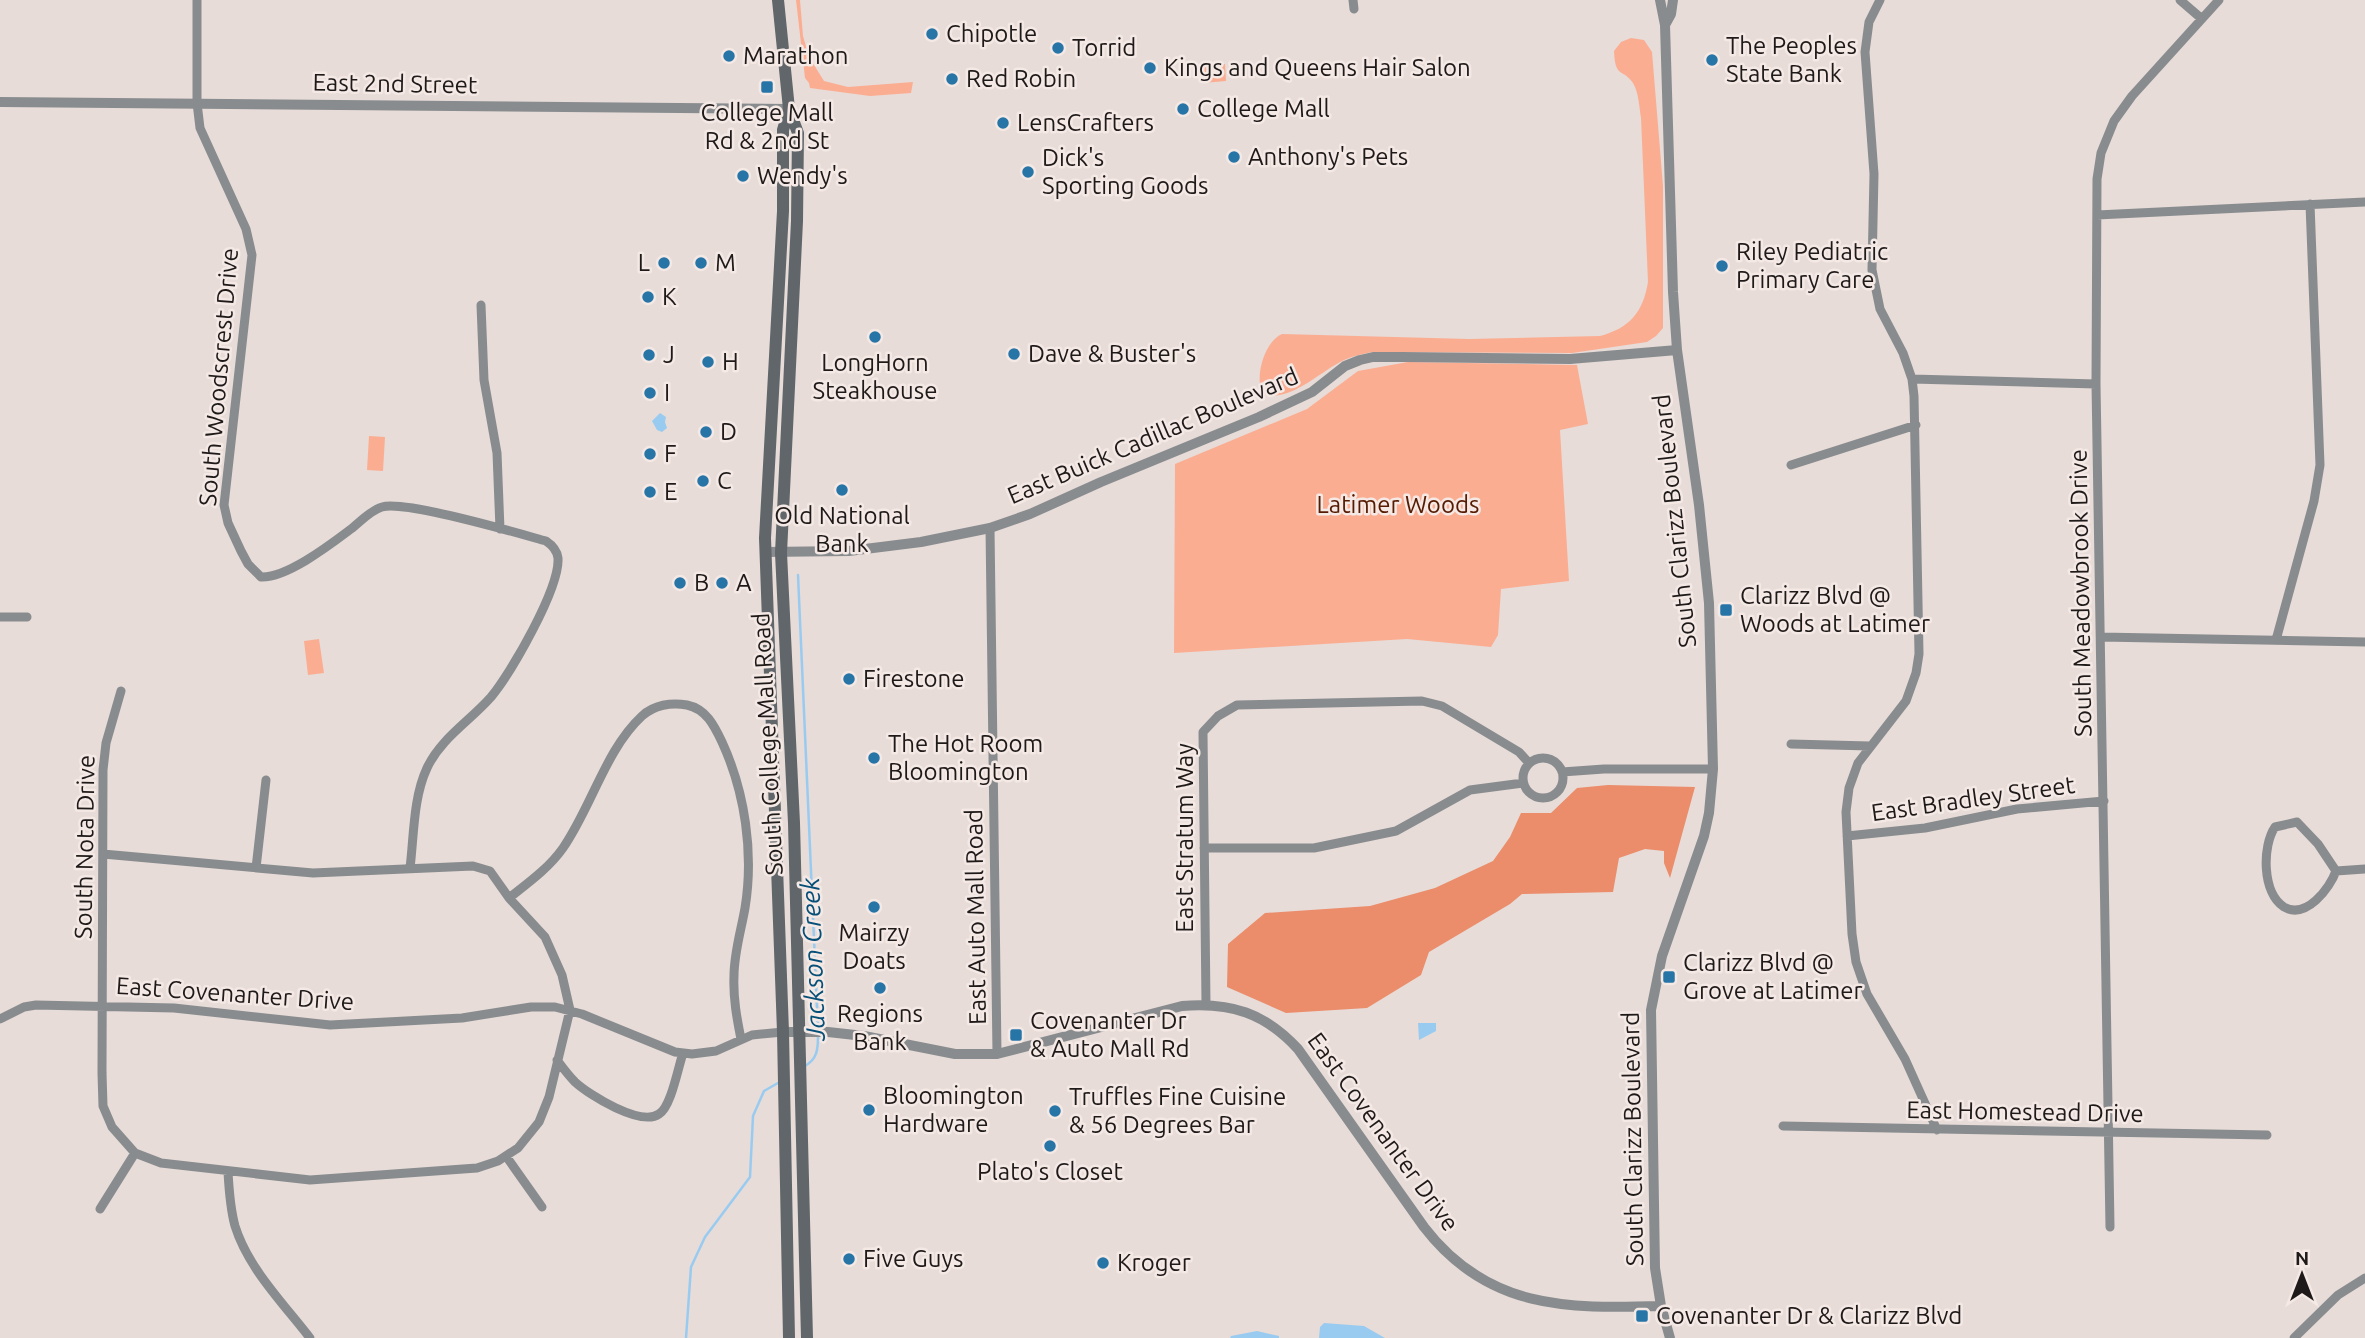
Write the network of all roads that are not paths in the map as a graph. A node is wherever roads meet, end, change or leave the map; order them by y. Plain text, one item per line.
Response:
1 (197, 0) edge
2 (778, 0) edge
3 (1660, 0) edge
4 (1673, 0) edge
5 (1880, 0) edge
6 (2180, 0) edge
7 (2219, 0) edge
8 (2202, 19) junction
9 (1665, 25) junction
10 (0, 102) edge
11 (197, 103) junction
12 (789, 109) junction
13 (784, 162) junction
14 (798, 168) junction
15 (784, 191) junction
16 (798, 191) junction
17 (2365, 202) edge
18 (2310, 204) junction
19 (2096, 215) junction
20 (782, 230) junction
21 (797, 235) junction
22 (481, 305) dead end
23 (1677, 350) junction
24 (1912, 379) junction
25 (2096, 384) junction
26 (1916, 425) junction
27 (1791, 465) dead end
28 (500, 528) junction
29 (990, 528) junction
30 (765, 552) junction
31 (780, 554) junction
32 (0, 617) edge
33 (27, 617) dead end
34 (2101, 637) junction
35 (2276, 640) junction
36 (2365, 642) edge
37 (121, 691) dead end
38 (1791, 744) dead end
39 (1870, 746) junction
40 (1529, 763) junction
41 (1713, 769) junction
42 (1562, 772) junction
43 (266, 780) dead end
44 (1523, 783) junction
45 (2104, 801) junction
46 (775, 822) junction
47 (794, 823) junction
48 (1847, 836) junction
49 (1204, 848) junction
50 (103, 854) junction
51 (256, 868) junction
52 (410, 868) junction
53 (2365, 869) edge
54 (2336, 871) junction
55 (509, 898) junction
56 (1206, 1004) junction
57 (102, 1007) junction
58 (570, 1010) junction
59 (0, 1019) edge
60 (805, 1031) junction
61 (783, 1032) junction
62 (741, 1040) junction
63 (683, 1054) junction
64 (997, 1054) junction
65 (557, 1060) junction
66 (1783, 1126) dead end
67 (1937, 1129) junction
68 (2109, 1133) junction
69 (2267, 1135) dead end
70 (135, 1153) junction
71 (506, 1156) junction
72 (228, 1172) junction
73 (542, 1207) dead end
74 (100, 1209) dead end
75 (2110, 1227) dead end
76 (2365, 1278) edge
77 (1661, 1306) junction
78 (788, 1314) junction
79 (808, 1314) junction
80 (310, 1338) edge
81 (789, 1338) edge
82 (807, 1338) edge
83 (1670, 1338) edge
84 (2294, 1338) edge

1 - 11 street, South Woodscrest Drive
2 - 12 main road, South College Mall Road
3 - 9 street, South Clarizz Boulevard
4 - 9 street, South Clarizz Boulevard
5 - 24 street
6 - 8 street
7 - 8 street, South Meadowbrook Drive
8 - 19 street, South Meadowbrook Drive
9 - 23 street, South Clarizz Boulevard
10 - 11 street, East 2nd Street
11 - 12 street, East 2nd Street
11 - 28 street, South Woodscrest Drive
12 - 13 main road, South College Mall Road
12 - 14 main road, South College Mall Road
13 - 14 main road
13 - 15 main road, South College Mall Road
14 - 16 main road, South College Mall Road
15 - 16 main road
15 - 20 main road, South College Mall Road
16 - 21 main road, South College Mall Road
17 - 18 street
18 - 19 street
18 - 35 street
19 - 25 street, South Meadowbrook Drive
20 - 21 main road
20 - 30 main road, South College Mall Road
21 - 31 main road, South College Mall Road
22 - 28 street
23 - 29 street, East Buick Cadillac Boulevard
23 - 41 street, South Clarizz Boulevard
24 - 25 street
24 - 26 street
25 - 34 street, South Meadowbrook Drive
26 - 27 street
26 - 39 street
28 - 52 street, South Woodscrest Drive
29 - 31 street, East Buick Cadillac Boulevard
29 - 64 street, East Auto Mall Road
30 - 31 street, East Buick Cadillac Boulevard
30 - 46 main road, South College Mall Road
31 - 47 main road, South College Mall Road
32 - 33 street
34 - 35 street
34 - 45 street, South Meadowbrook Drive
35 - 36 street
37 - 50 street, South Nota Drive
38 - 39 street
39 - 48 street
40 - 42 street
40 - 44 street
40 - 49 street, East Stratum Way
41 - 42 street
41 - 77 street, South Clarizz Boulevard
42 - 44 street
43 - 51 street
44 - 49 street
45 - 48 street, East Bradley Street
45 - 68 street, South Meadowbrook Drive
46 - 47 street
46 - 61 main road, South College Mall Road
47 - 60 main road, South College Mall Road
48 - 67 street
49 - 56 street, East Stratum Way
50 - 51 street
50 - 57 street, South Nota Drive
51 - 52 street
52 - 55 street
53 - 54 street
54 - 54 street
55 - 58 street
55 - 62 street
56 - 64 street, East Covenanter Drive
56 - 77 street, East Covenanter Drive
57 - 58 street, East Covenanter Drive
57 - 59 street, East Covenanter Drive
57 - 70 street, South Nota Drive
58 - 63 street, East Covenanter Drive
58 - 65 street
60 - 61 street, East Covenanter Drive
60 - 64 street, East Covenanter Drive
60 - 79 main road, South College Mall Road
61 - 62 street, East Covenanter Drive
61 - 78 main road, South College Mall Road
62 - 63 street, East Covenanter Drive
63 - 65 street
65 - 71 street
66 - 67 street, East Homestead Drive
67 - 68 street, East Homestead Drive
68 - 69 street, East Homestead Drive
68 - 75 street, South Meadowbrook Drive
70 - 72 street
70 - 74 street
71 - 72 street
71 - 73 street
72 - 80 street
76 - 84 street
77 - 83 street, South Clarizz Boulevard
78 - 79 main road
78 - 81 main road, South College Mall Road
79 - 82 main road, South College Mall Road

